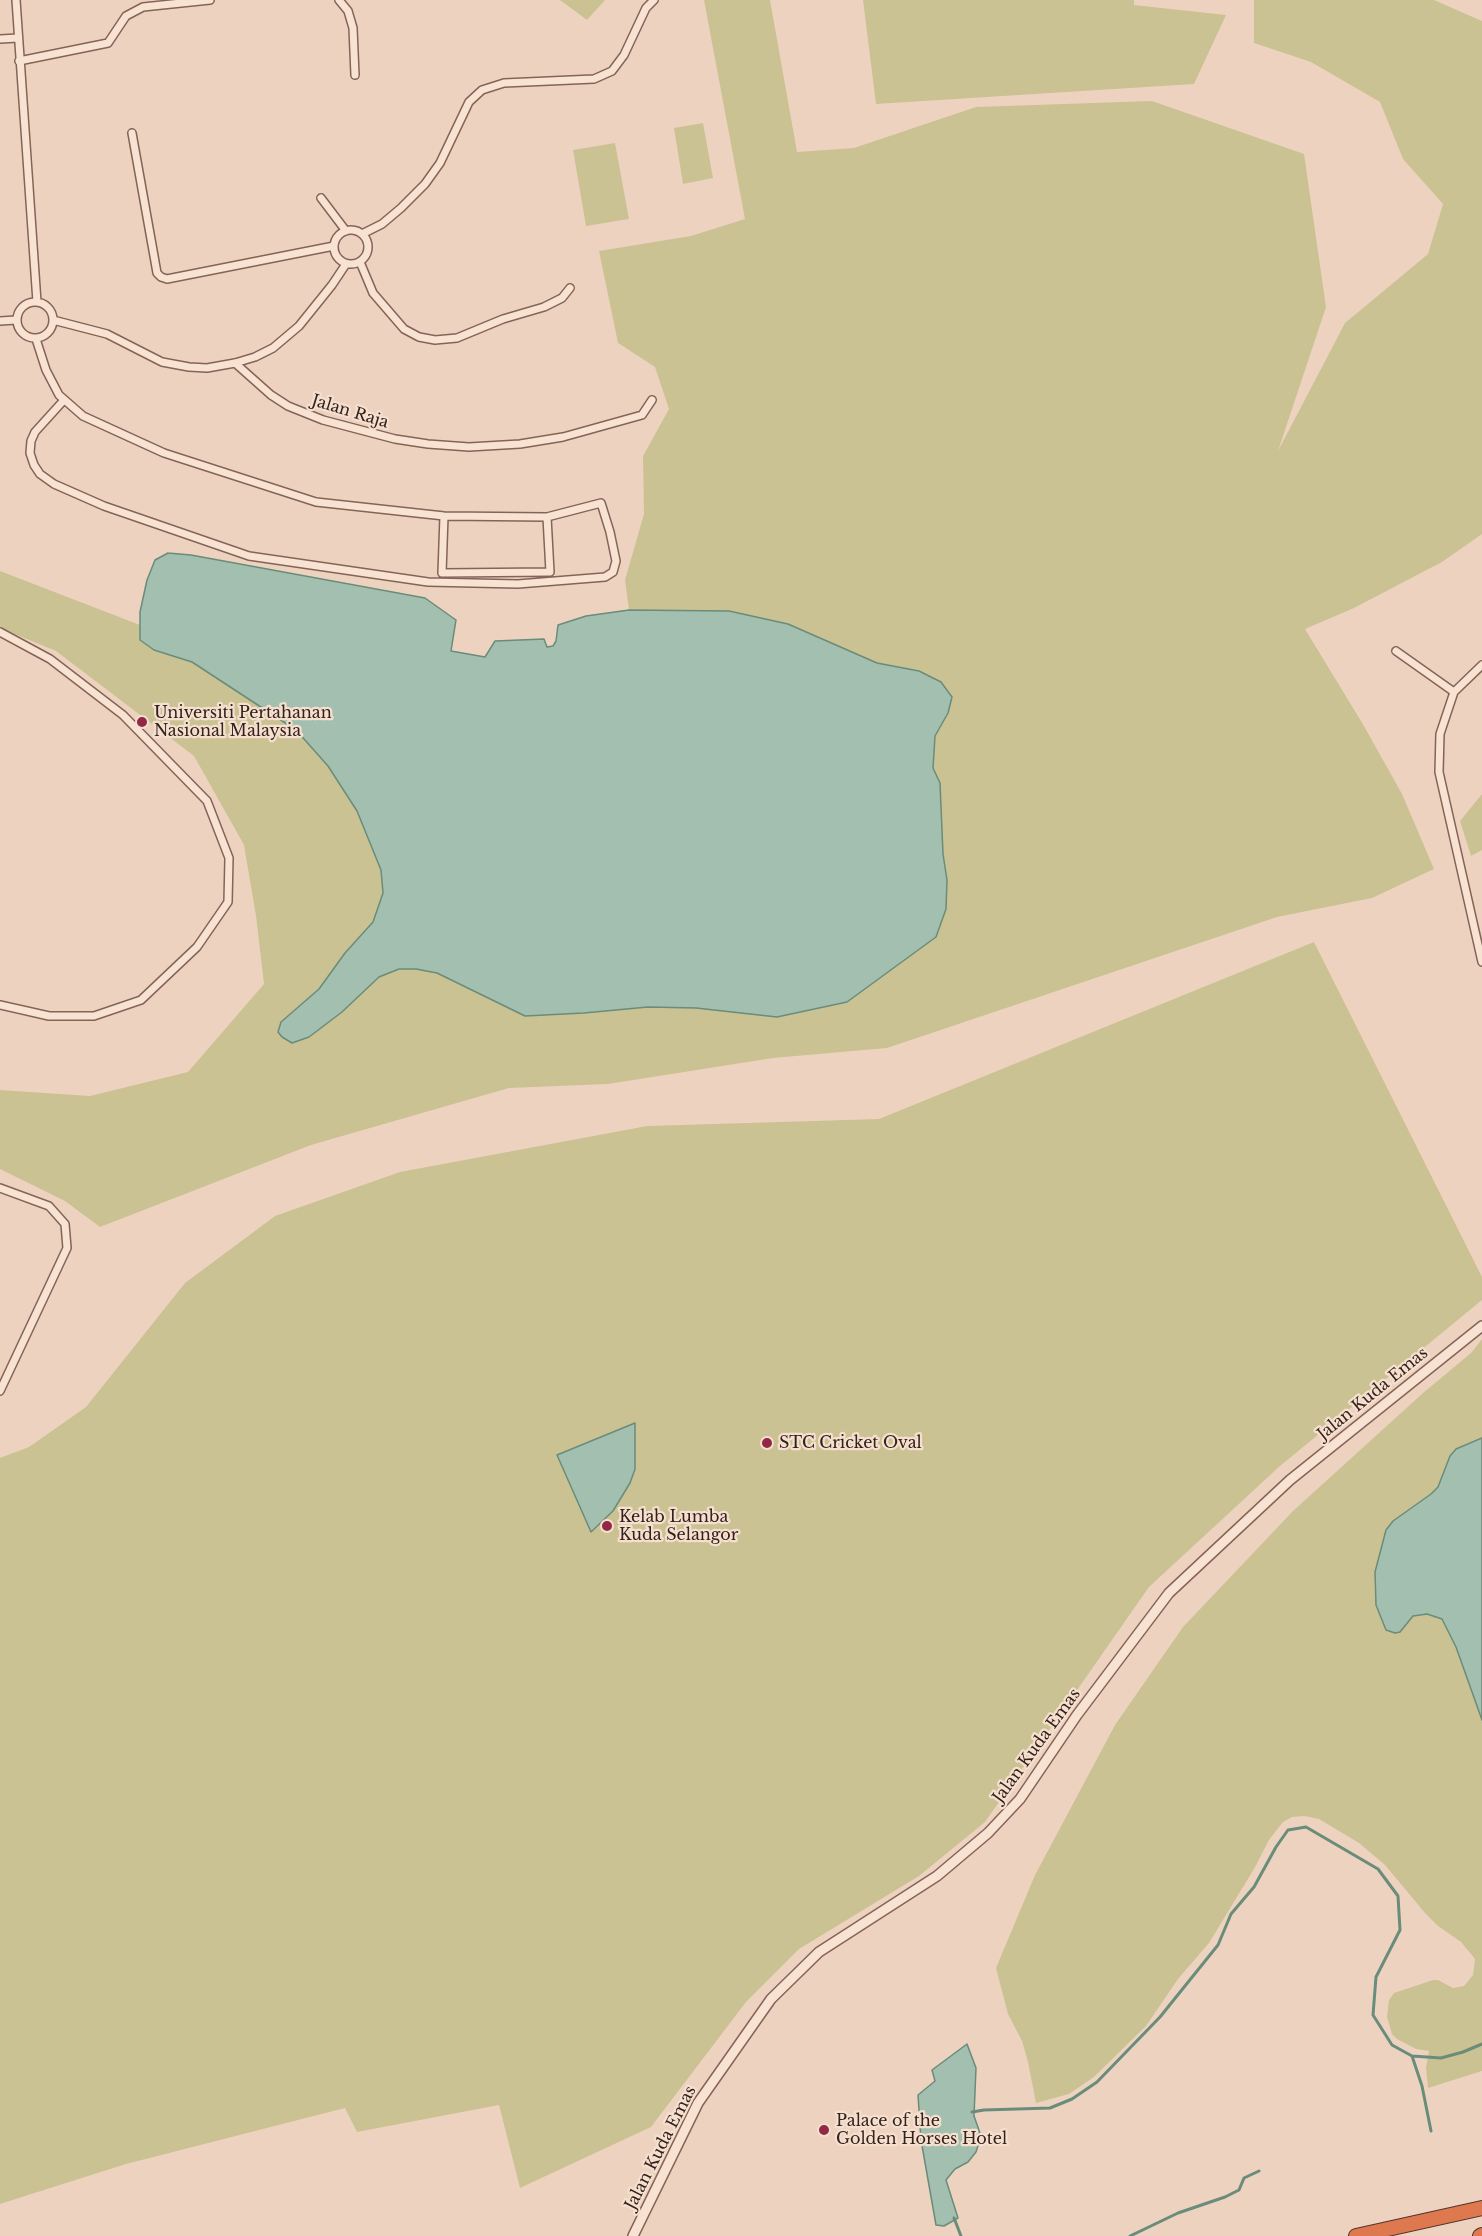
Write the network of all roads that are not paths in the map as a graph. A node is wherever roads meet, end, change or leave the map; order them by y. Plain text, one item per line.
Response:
1 (16, 0) edge
2 (210, 0) edge
3 (339, 0) edge
4 (654, 0) edge
5 (18, 38) junction
6 (0, 39) edge
7 (19, 61) junction
8 (356, 75) dead end
9 (132, 133) dead end
10 (321, 198) dead end
11 (346, 231) junction
12 (362, 234) junction
13 (334, 246) junction
14 (360, 262) junction
15 (346, 264) junction
16 (570, 288) dead end
17 (37, 302) junction
18 (16, 320) junction
19 (53, 320) junction
20 (0, 321) edge
21 (36, 339) junction
22 (235, 363) junction
23 (64, 400) junction
24 (652, 400) dead end
25 (444, 516) junction
26 (547, 516) junction
27 (0, 632) edge
28 (1396, 651) dead end
29 (1482, 665) edge
30 (1454, 692) junction
31 (1482, 962) edge
32 (0, 1005) edge
33 (0, 1188) edge
34 (1482, 1326) edge
35 (0, 1391) edge
36 (1482, 2208) edge
37 (633, 2236) edge
38 (1356, 2236) edge

1 - 5 street
2 - 7 street
3 - 8 street
4 - 12 street
5 - 6 street
5 - 7 street
7 - 17 street
9 - 13 street
10 - 11 street
11 - 12 street
11 - 13 street
12 - 14 street
13 - 15 street
14 - 15 street
14 - 16 street
15 - 22 street
17 - 18 street
17 - 19 street
18 - 20 street
18 - 21 street
19 - 21 street
19 - 22 street
21 - 23 street
22 - 24 street, Jalan Raja
23 - 25 street
23 - 26 street
25 - 26 street
25 - 26 street
27 - 32 street
28 - 30 street
29 - 30 street
30 - 31 street
33 - 35 street
34 - 37 street, Jalan Kuda Emas
36 - 38 highway

